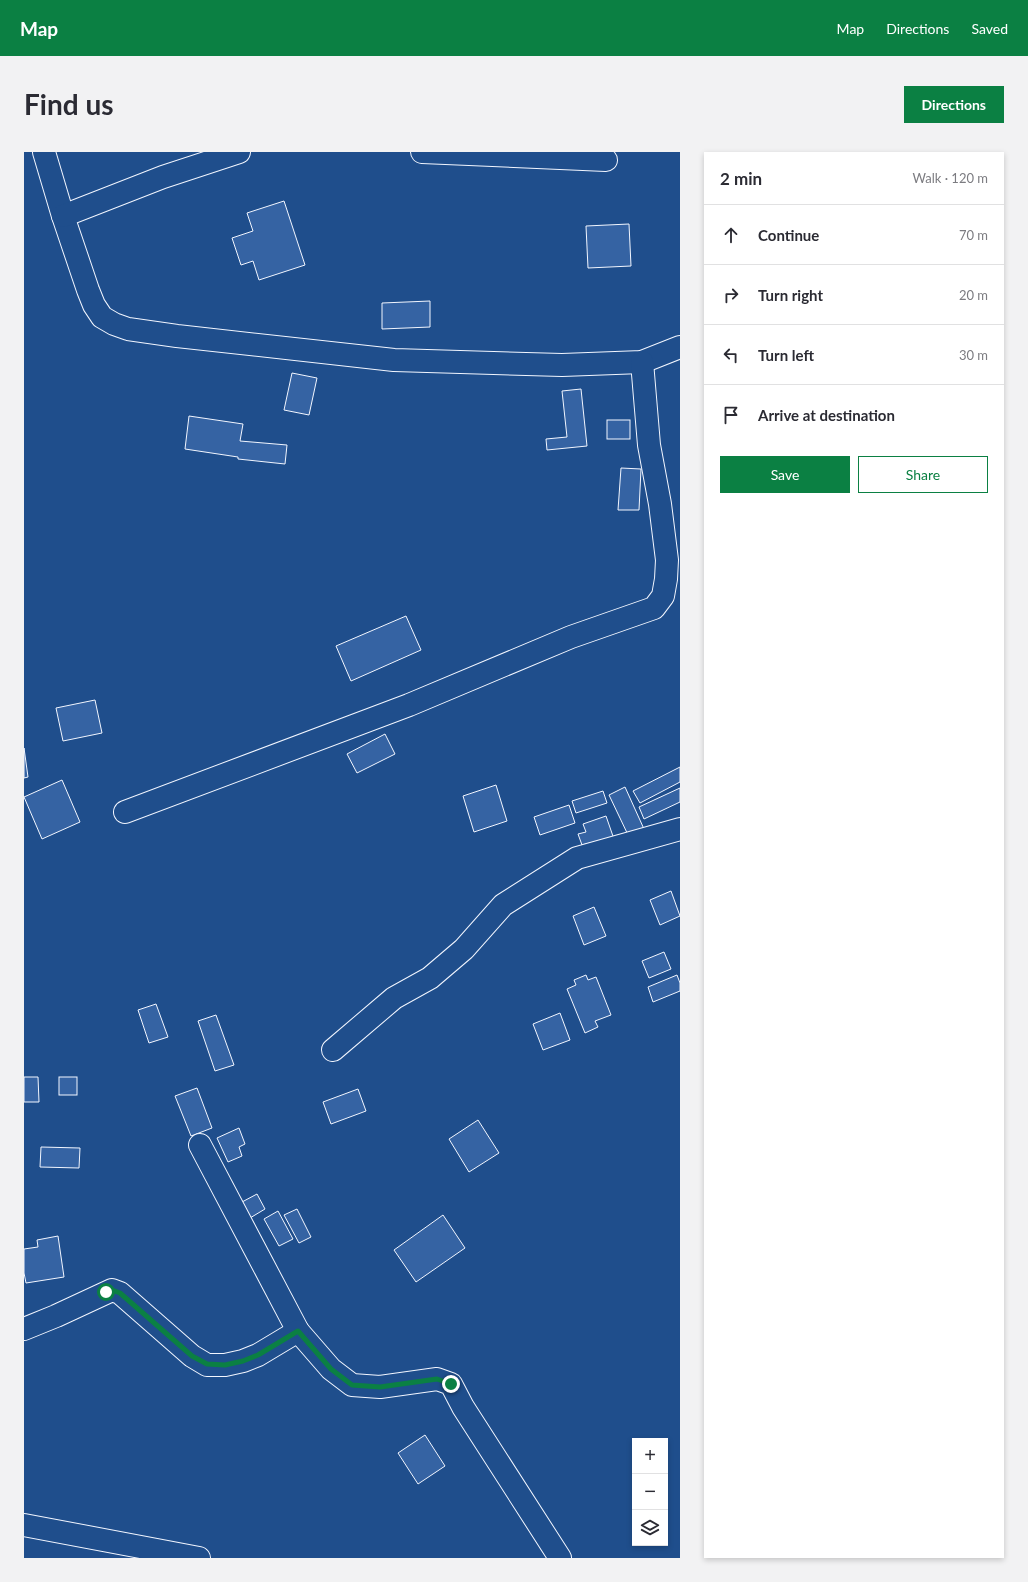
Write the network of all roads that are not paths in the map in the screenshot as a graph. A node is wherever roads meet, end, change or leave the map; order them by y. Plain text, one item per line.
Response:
1 (44, 152) edge
2 (239, 152) edge
3 (422, 152) edge
4 (606, 160) dead end
5 (63, 216) junction
6 (680, 347) edge
7 (642, 362) junction
8 (125, 812) dead end
9 (680, 829) edge
10 (333, 1050) dead end
11 (200, 1145) dead end
12 (24, 1329) edge
13 (298, 1331) junction
14 (24, 1525) edge
15 (199, 1558) edge
16 (560, 1558) edge

1 - 5 street
2 - 5 street
3 - 4 street
5 - 7 street
6 - 7 street
7 - 8 street
9 - 10 street
11 - 13 street
12 - 13 street
13 - 16 street
14 - 15 street

